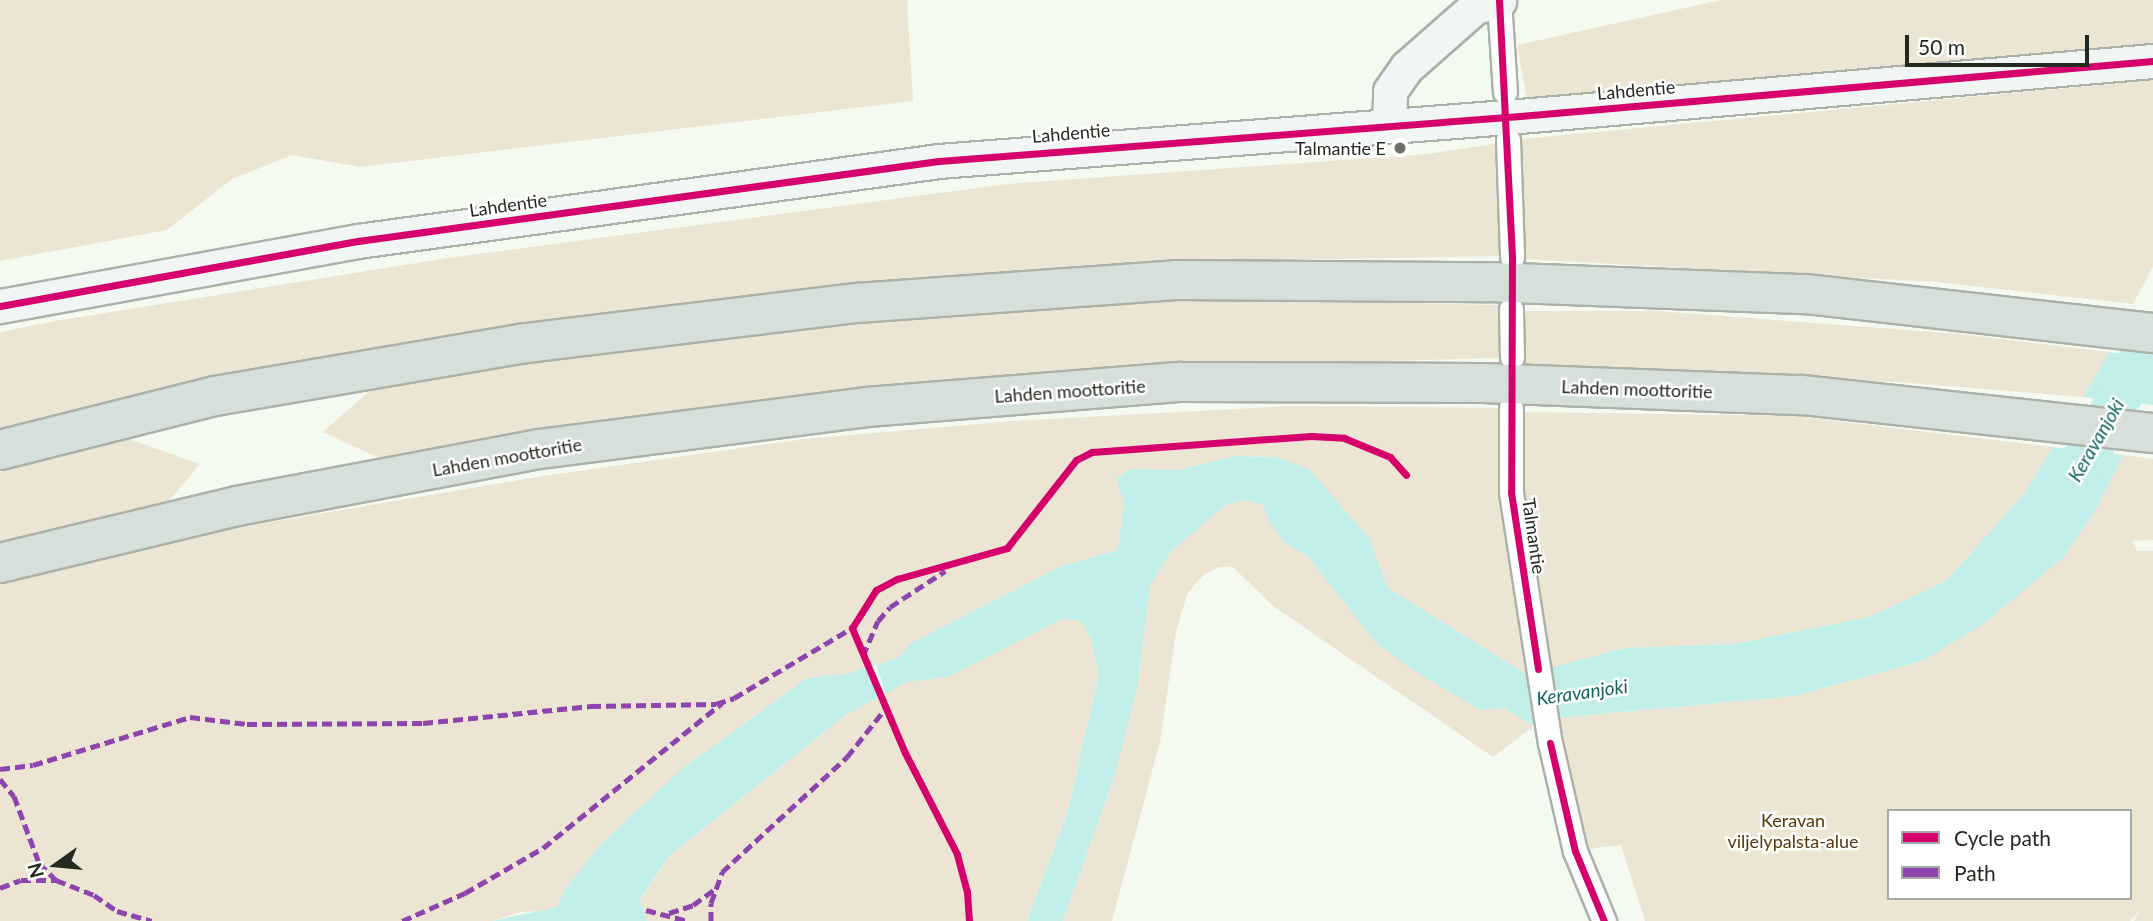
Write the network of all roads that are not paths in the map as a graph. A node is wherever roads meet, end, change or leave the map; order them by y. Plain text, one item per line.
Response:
1 (1499, 1) edge
2 (2153, 61) edge
3 (1505, 92) dead end
4 (1389, 126) junction
5 (1508, 141) dead end
6 (1512, 257) dead end
7 (0, 306) edge
8 (1511, 309) dead end
9 (2153, 333) edge
10 (1512, 357) dead end
11 (1511, 408) dead end
12 (2153, 433) edge
13 (0, 450) edge
14 (0, 563) edge
15 (1604, 921) edge

1 - 3 street
1 - 4 main road
2 - 4 main road, Lahdentie
4 - 7 main road, Lahdentie
5 - 6 street
8 - 10 street
9 - 13 highway
11 - 15 street, Talmantie
12 - 14 highway, Lahden moottoritie

